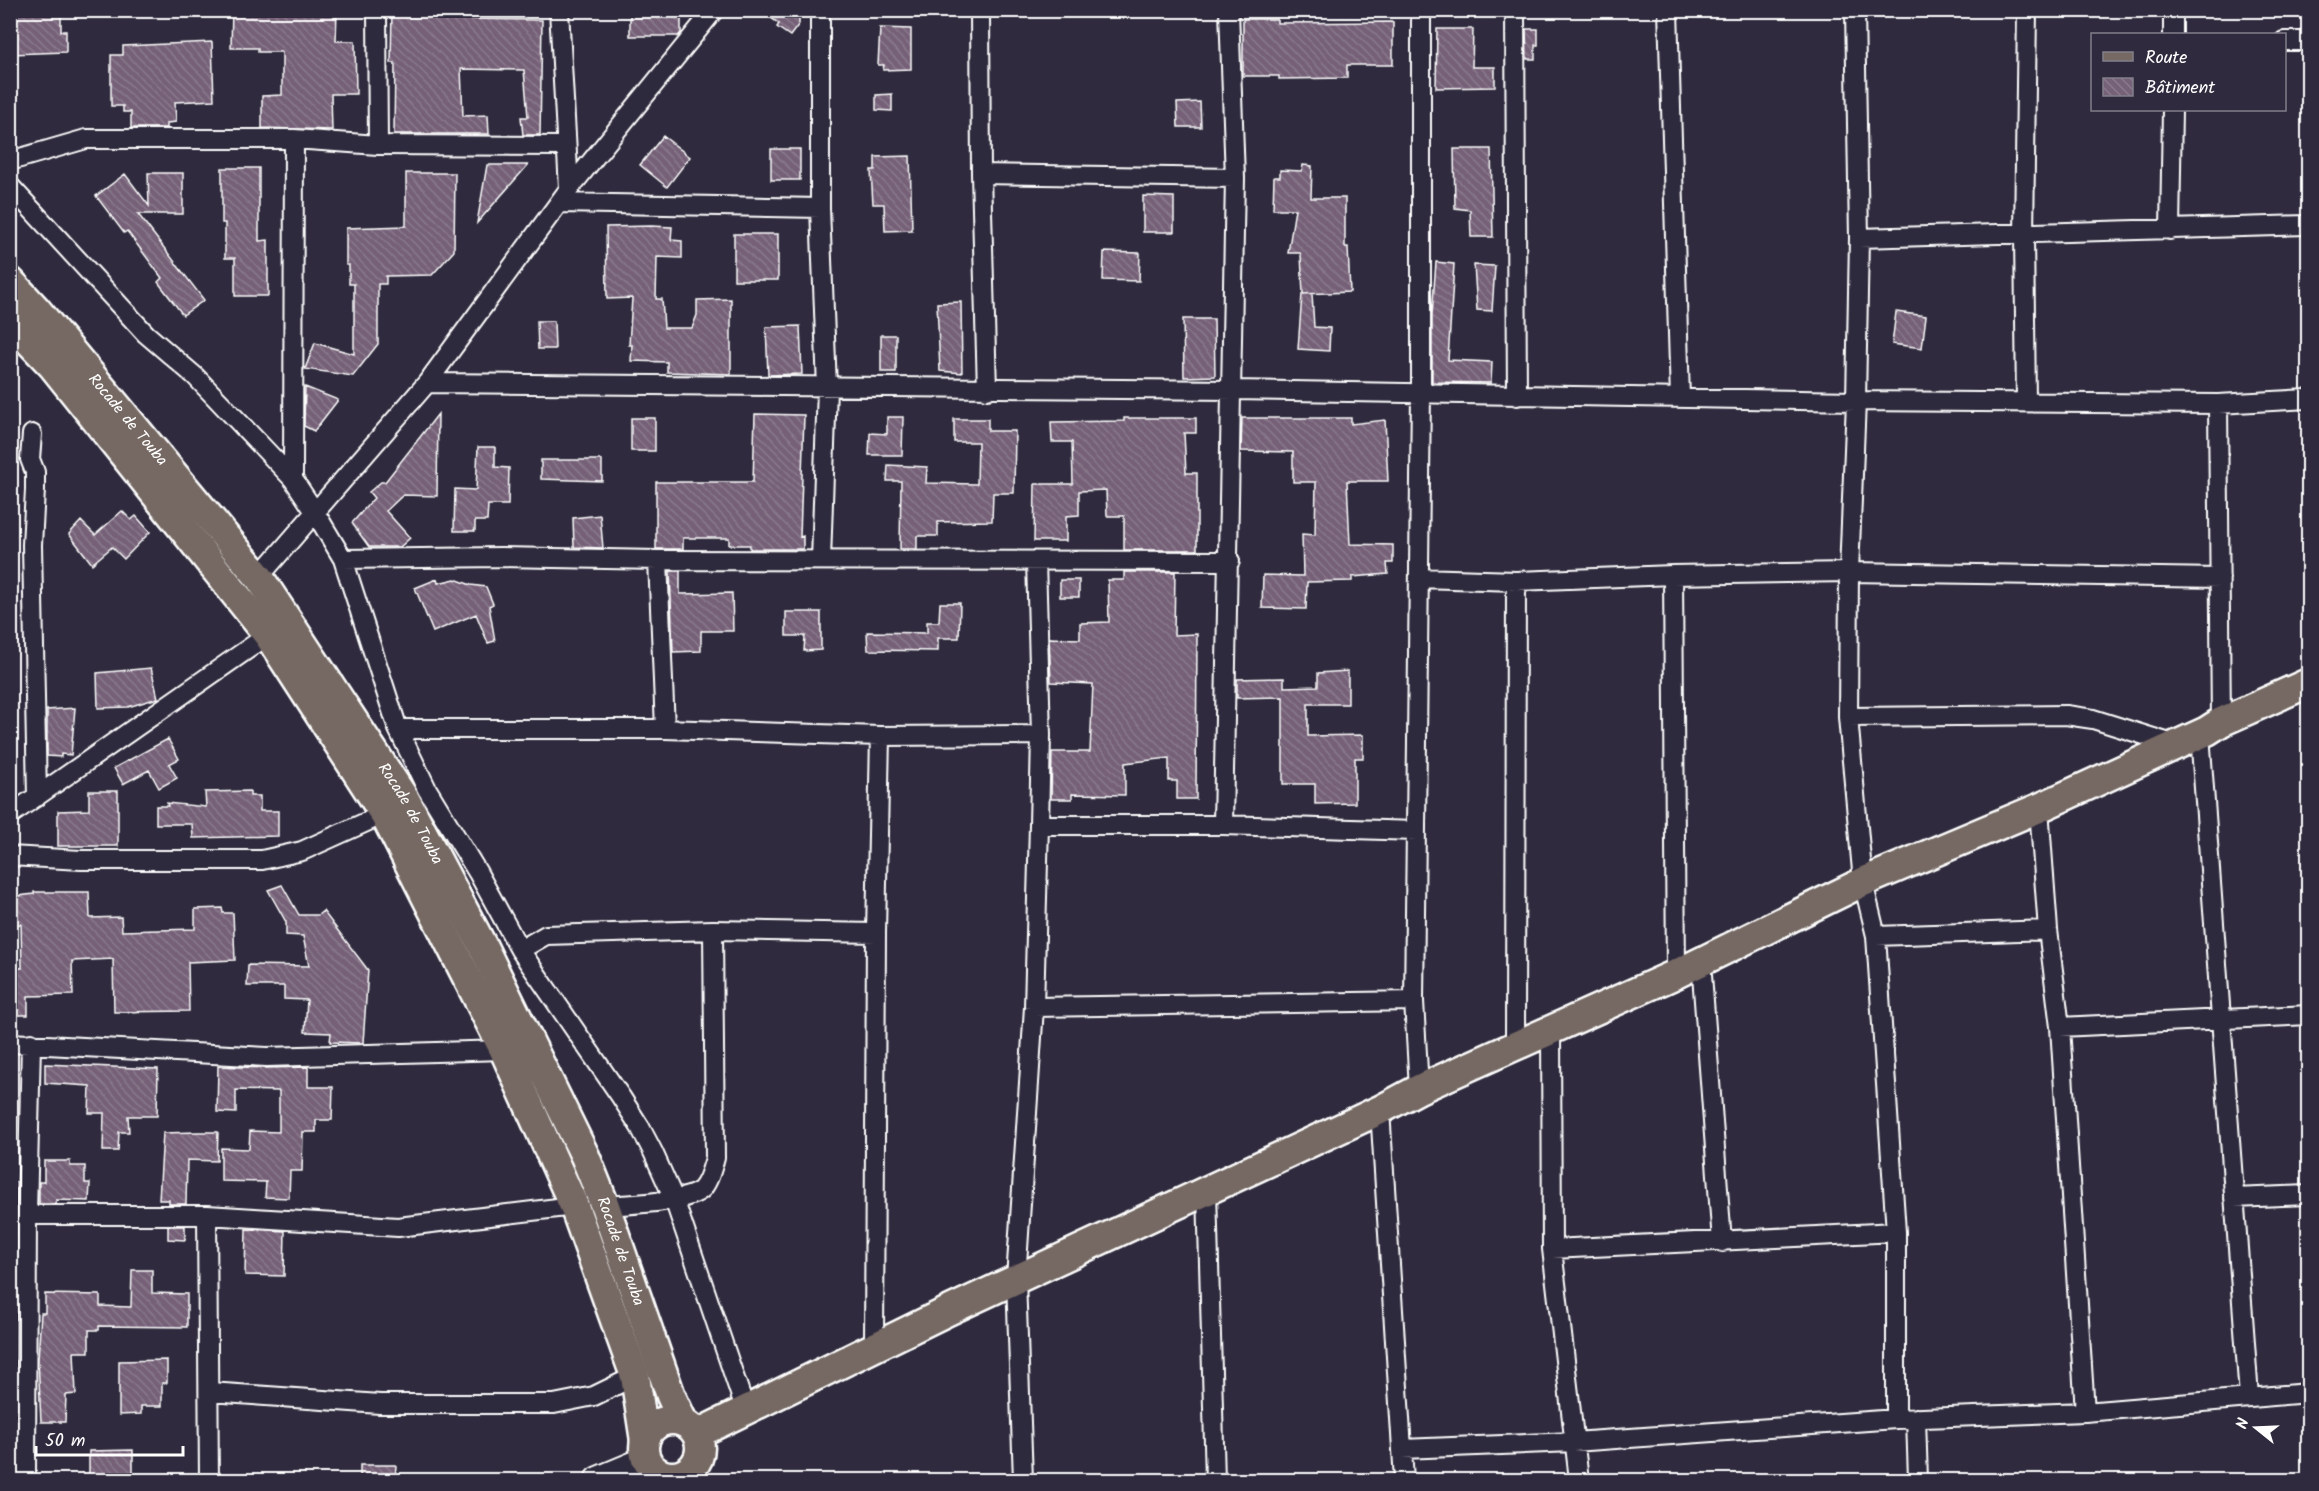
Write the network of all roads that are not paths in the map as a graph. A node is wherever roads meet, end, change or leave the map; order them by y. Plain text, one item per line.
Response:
1 (377, 10) edge
2 (559, 10) edge
3 (714, 10) edge
4 (820, 10) edge
5 (980, 10) edge
6 (1229, 10) edge
7 (1421, 10) edge
8 (1515, 10) edge
9 (1668, 10) edge
10 (1855, 10) edge
11 (2027, 10) edge
12 (2173, 10) edge
13 (2173, 33) edge
14 (2286, 41) edge
15 (2308, 41) edge
16 (2172, 111) edge
17 (294, 139) junction
18 (378, 145) junction
19 (566, 146) junction
20 (10, 161) edge
21 (981, 174) junction
22 (1235, 177) junction
23 (10, 186) edge
24 (564, 196) junction
25 (820, 208) junction
26 (2308, 225) edge
27 (2170, 230) junction
28 (2024, 235) junction
29 (1858, 238) junction
30 (10, 281) edge
31 (10, 321) edge
32 (427, 383) junction
33 (827, 388) junction
34 (987, 390) junction
35 (1233, 390) junction
36 (1421, 393) junction
37 (1517, 396) junction
38 (1680, 398) junction
39 (2308, 399) edge
40 (1856, 401) junction
41 (2026, 401) junction
42 (2218, 404) junction
43 (32, 434) dead end
44 (293, 479) junction
45 (315, 512) junction
46 (343, 559) junction
47 (658, 560) junction
48 (822, 560) junction
49 (1036, 561) junction
50 (1230, 561) junction
51 (1848, 572) junction
52 (1673, 575) junction
53 (259, 577) junction
54 (1419, 578) junction
55 (2220, 578) junction
56 (1516, 581) junction
57 (268, 635) junction
58 (2308, 683) edge
59 (1848, 717) junction
60 (398, 729) junction
61 (665, 729) junction
62 (2199, 734) junction
63 (1041, 735) junction
64 (880, 736) junction
65 (37, 797) junction
66 (405, 801) junction
67 (2039, 808) junction
68 (10, 815) edge
69 (1039, 825) junction
70 (1223, 825) junction
71 (1416, 831) junction
72 (10, 856) edge
73 (1863, 882) junction
74 (713, 930) junction
75 (2048, 930) junction
76 (876, 933) junction
77 (1876, 936) junction
78 (520, 950) junction
79 (1689, 968) junction
80 (1414, 1002) junction
81 (1034, 1007) junction
82 (2308, 1015) edge
83 (2222, 1019) junction
84 (2060, 1027) junction
85 (1551, 1030) junction
86 (10, 1043) edge
87 (31, 1043) junction
88 (1515, 1046) junction
89 (504, 1050) junction
90 (1419, 1089) junction
91 (1380, 1110) junction
92 (1207, 1191) junction
93 (2308, 1195) edge
94 (2234, 1198) junction
95 (674, 1199) junction
96 (574, 1206) junction
97 (606, 1206) junction
98 (27, 1215) junction
99 (207, 1215) junction
100 (1896, 1232) junction
101 (1722, 1242) junction
102 (1552, 1249) junction
103 (1016, 1279) junction
104 (874, 1347) junction
105 (635, 1376) junction
106 (210, 1392) junction
107 (2308, 1394) edge
108 (2249, 1397) junction
109 (746, 1411) junction
110 (2085, 1412) junction
111 (1916, 1418) junction
112 (1896, 1419) junction
113 (18, 1426) edge
114 (1574, 1442) junction
115 (696, 1449) edge
116 (1402, 1449) junction
117 (653, 1464) edge
118 (26, 1480) edge
119 (209, 1480) edge
120 (598, 1480) edge
121 (1023, 1480) edge
122 (1215, 1480) edge
123 (1404, 1480) edge
124 (1579, 1480) edge
125 (1918, 1480) edge

1 - 18 street
2 - 19 street
3 - 24 street
4 - 25 street
5 - 21 street
6 - 22 street
7 - 36 street
8 - 37 street
9 - 38 street
10 - 29 street
11 - 28 street
12 - 13 street
14 - 15 street
16 - 27 street
17 - 18 street
17 - 20 street
17 - 44 street
18 - 19 street
19 - 24 street
21 - 22 street
21 - 34 street
22 - 35 street
23 - 44 street
24 - 25 street
24 - 32 street
25 - 33 street
26 - 27 street
27 - 28 street
28 - 29 street
28 - 41 street
29 - 40 street
30 - 53 main road, Rocade de Touba
31 - 57 main road, Rocade de Touba
32 - 33 street
32 - 45 street
33 - 34 street
33 - 48 street
34 - 35 street
35 - 36 street
35 - 50 street
36 - 37 street
36 - 54 street
37 - 38 street
38 - 40 street
39 - 42 street
40 - 41 street
40 - 51 street
41 - 42 street
42 - 55 street
43 - 65 street
44 - 45 street
45 - 46 street
45 - 53 street
46 - 47 street
46 - 60 street
47 - 48 street
47 - 61 street
48 - 49 street
49 - 50 street
49 - 63 street
50 - 70 street
51 - 52 street
51 - 55 street
51 - 59 street
52 - 56 street
52 - 79 street
53 - 66 main road, Rocade de Touba
54 - 56 street
54 - 71 street
55 - 62 street
56 - 88 street
57 - 65 street
57 - 66 main road, Rocade de Touba
58 - 62 main road
59 - 62 street
59 - 73 street
60 - 61 street
60 - 66 street
61 - 64 street
62 - 67 main road
62 - 83 street
63 - 64 street
63 - 69 street
64 - 76 street
65 - 68 street
66 - 72 street
66 - 78 street
66 - 89 main road, Rocade de Touba
66 - 97 main road, Rocade de Touba
67 - 73 main road
67 - 75 street
69 - 70 street
69 - 81 street
70 - 71 street
71 - 80 street
73 - 77 street
73 - 79 main road
74 - 76 street
74 - 78 street
74 - 95 street
75 - 77 street
75 - 84 street
76 - 104 street
77 - 100 street
78 - 95 street
79 - 85 main road
79 - 101 street
80 - 81 street
80 - 90 street
81 - 103 street
82 - 83 street
83 - 84 street
83 - 94 street
84 - 110 street
85 - 88 main road
85 - 102 street
86 - 87 street
87 - 89 street
87 - 98 street
88 - 90 main road
89 - 96 main road, Rocade de Touba
90 - 91 main road
91 - 92 main road
91 - 116 street
92 - 103 main road
92 - 122 street
93 - 94 street
94 - 108 street
95 - 97 street
95 - 109 street
96 - 99 street
96 - 105 main road, Rocade de Touba
97 - 115 main road, Rocade de Touba
98 - 99 street
98 - 113 street
99 - 106 street
100 - 101 street
100 - 112 street
101 - 102 street
102 - 114 street
103 - 104 main road
103 - 121 street
104 - 109 main road
105 - 106 street
105 - 117 main road, Rocade de Touba
106 - 119 street
107 - 108 street
108 - 110 street
109 - 115 main road
110 - 111 street
111 - 112 street
111 - 125 street
112 - 114 street
113 - 118 street
114 - 116 street
114 - 124 street
115 - 117 main road
115 - 117 main road
116 - 123 street
117 - 120 main road

